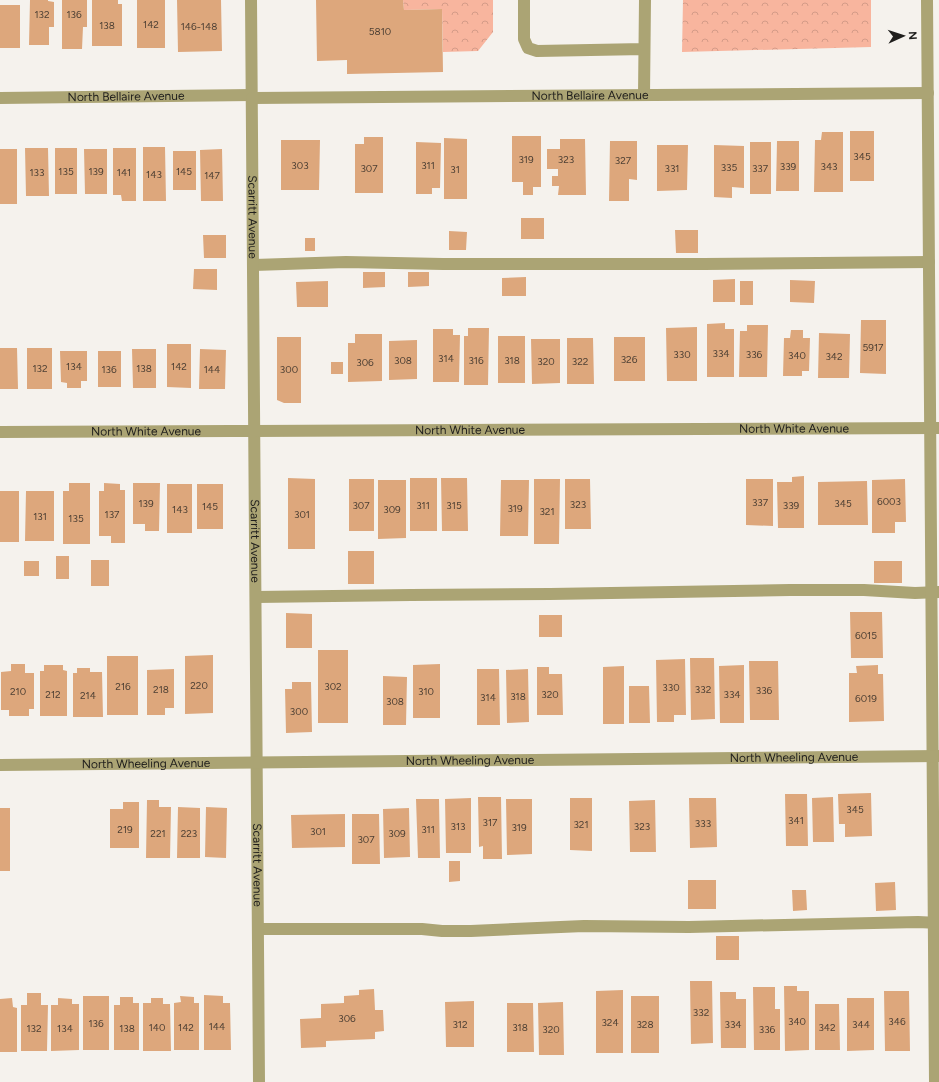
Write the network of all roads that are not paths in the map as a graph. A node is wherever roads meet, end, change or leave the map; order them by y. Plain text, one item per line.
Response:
1 (251, 0) edge
2 (524, 0) edge
3 (645, 0) edge
4 (927, 0) edge
5 (644, 50) junction
6 (932, 89) edge
7 (644, 95) junction
8 (252, 97) junction
9 (0, 98) edge
10 (929, 262) junction
11 (253, 265) junction
12 (935, 428) edge
13 (255, 430) junction
14 (0, 432) edge
15 (936, 592) edge
16 (256, 597) junction
17 (936, 756) edge
18 (257, 762) junction
19 (0, 765) edge
20 (937, 923) edge
21 (258, 928) junction
22 (259, 1082) edge
23 (935, 1082) edge

1 - 8 street, Scarritt Avenue
2 - 5 street
3 - 5 street
4 - 6 street
5 - 7 street
6 - 7 street, North Bellaire Avenue
6 - 10 street
7 - 8 street, North Bellaire Avenue
8 - 9 street, North Bellaire Avenue
8 - 11 street, Scarritt Avenue
10 - 11 street
10 - 12 street
11 - 13 street, Scarritt Avenue
12 - 13 street, North White Avenue
12 - 15 street
13 - 14 street, North White Avenue
13 - 16 street, Scarritt Avenue
15 - 16 street
15 - 17 street
16 - 18 street, Scarritt Avenue
17 - 18 street, North Wheeling Avenue
17 - 20 street
18 - 19 street, North Wheeling Avenue
18 - 21 street, Scarritt Avenue
20 - 21 street
20 - 23 street
21 - 22 street, Scarritt Avenue

